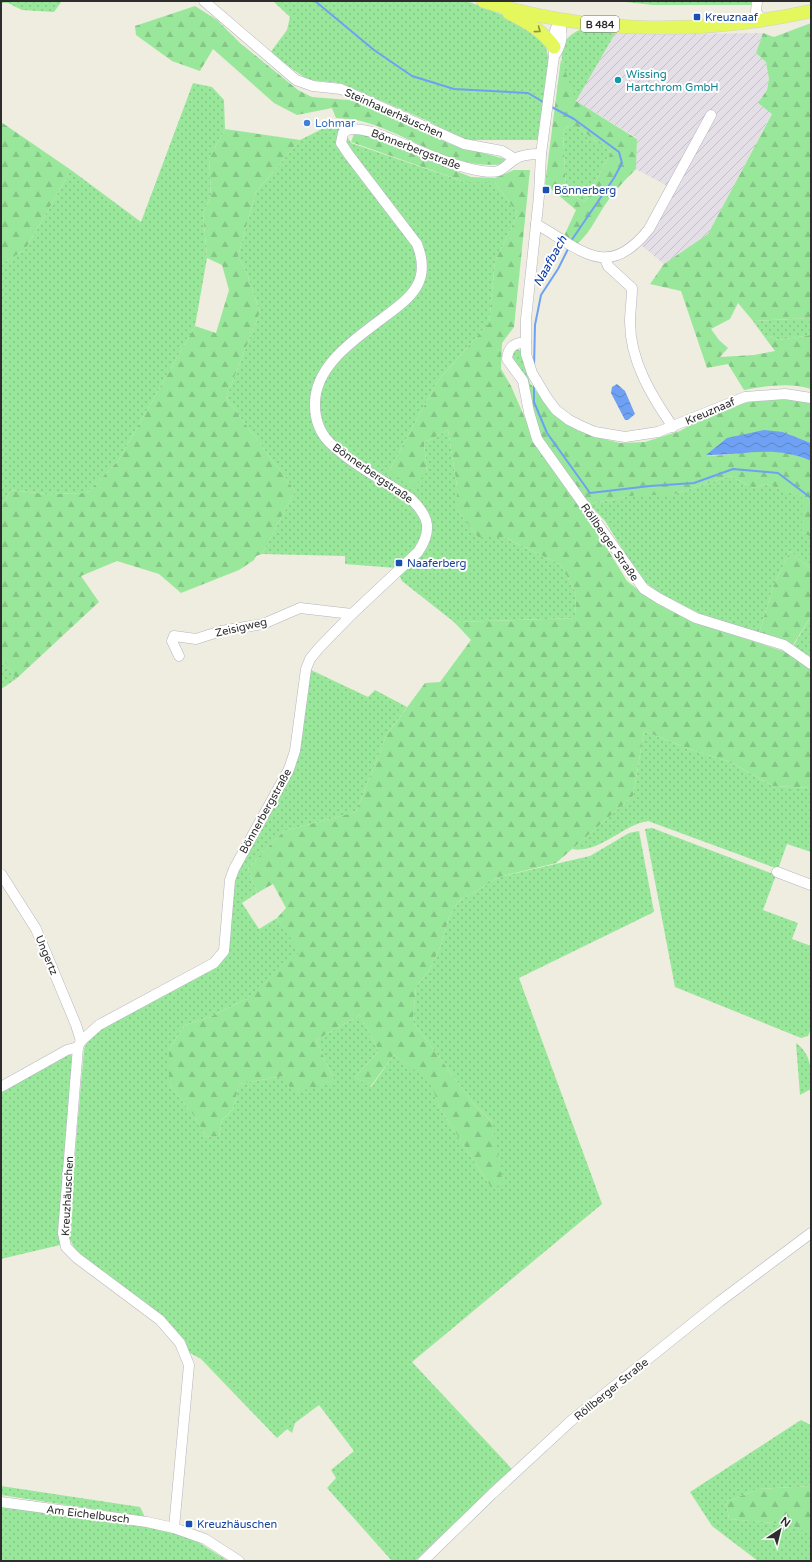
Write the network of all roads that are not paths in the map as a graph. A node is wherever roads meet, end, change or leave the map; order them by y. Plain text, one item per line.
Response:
1 (204, 1) edge
2 (757, 1) edge
3 (488, 3) edge
4 (811, 11) edge
5 (559, 19) junction
6 (763, 21) junction
7 (554, 52) junction
8 (711, 115) dead end
9 (541, 154) junction
10 (515, 159) junction
11 (676, 192) dead end
12 (666, 198) junction
13 (536, 224) junction
14 (605, 258) junction
15 (526, 342) junction
16 (811, 398) edge
17 (673, 427) junction
18 (352, 614) junction
19 (179, 656) dead end
20 (811, 664) edge
21 (777, 872) dead end
22 (1, 874) edge
23 (811, 885) edge
24 (80, 1044) junction
25 (1, 1087) edge
26 (811, 1233) edge
27 (1, 1502) edge
28 (174, 1528) junction
29 (239, 1561) edge
30 (423, 1561) edge

1 - 10 street, Steinhauerhäuschen
2 - 6 street
3 - 5 main road, B 484
3 -> 7 main road
4 - 6 main road, B 484
5 - 6 main road, B 484
5 - 7 street
7 - 9 street
8 - 12 street
9 - 10 street, Bönnerbergstraße
9 - 13 street
10 - 18 street, Bönnerbergstraße
11 - 12 street
12 - 14 street
13 - 14 street
13 - 15 street
14 - 17 street, Kreuznaaf
15 - 17 street
15 - 20 street, Röllberger Straße
16 - 17 street, Kreuznaaf
18 - 19 street, Zeisigweg
18 - 24 street, Bönnerbergstraße
21 - 23 street
22 - 24 street, Ungertz
24 - 25 street
24 - 28 street, Kreuzhäuschen
26 - 30 street, Röllberger Straße
27 - 28 street, Am Eichelbusch
28 - 29 street

